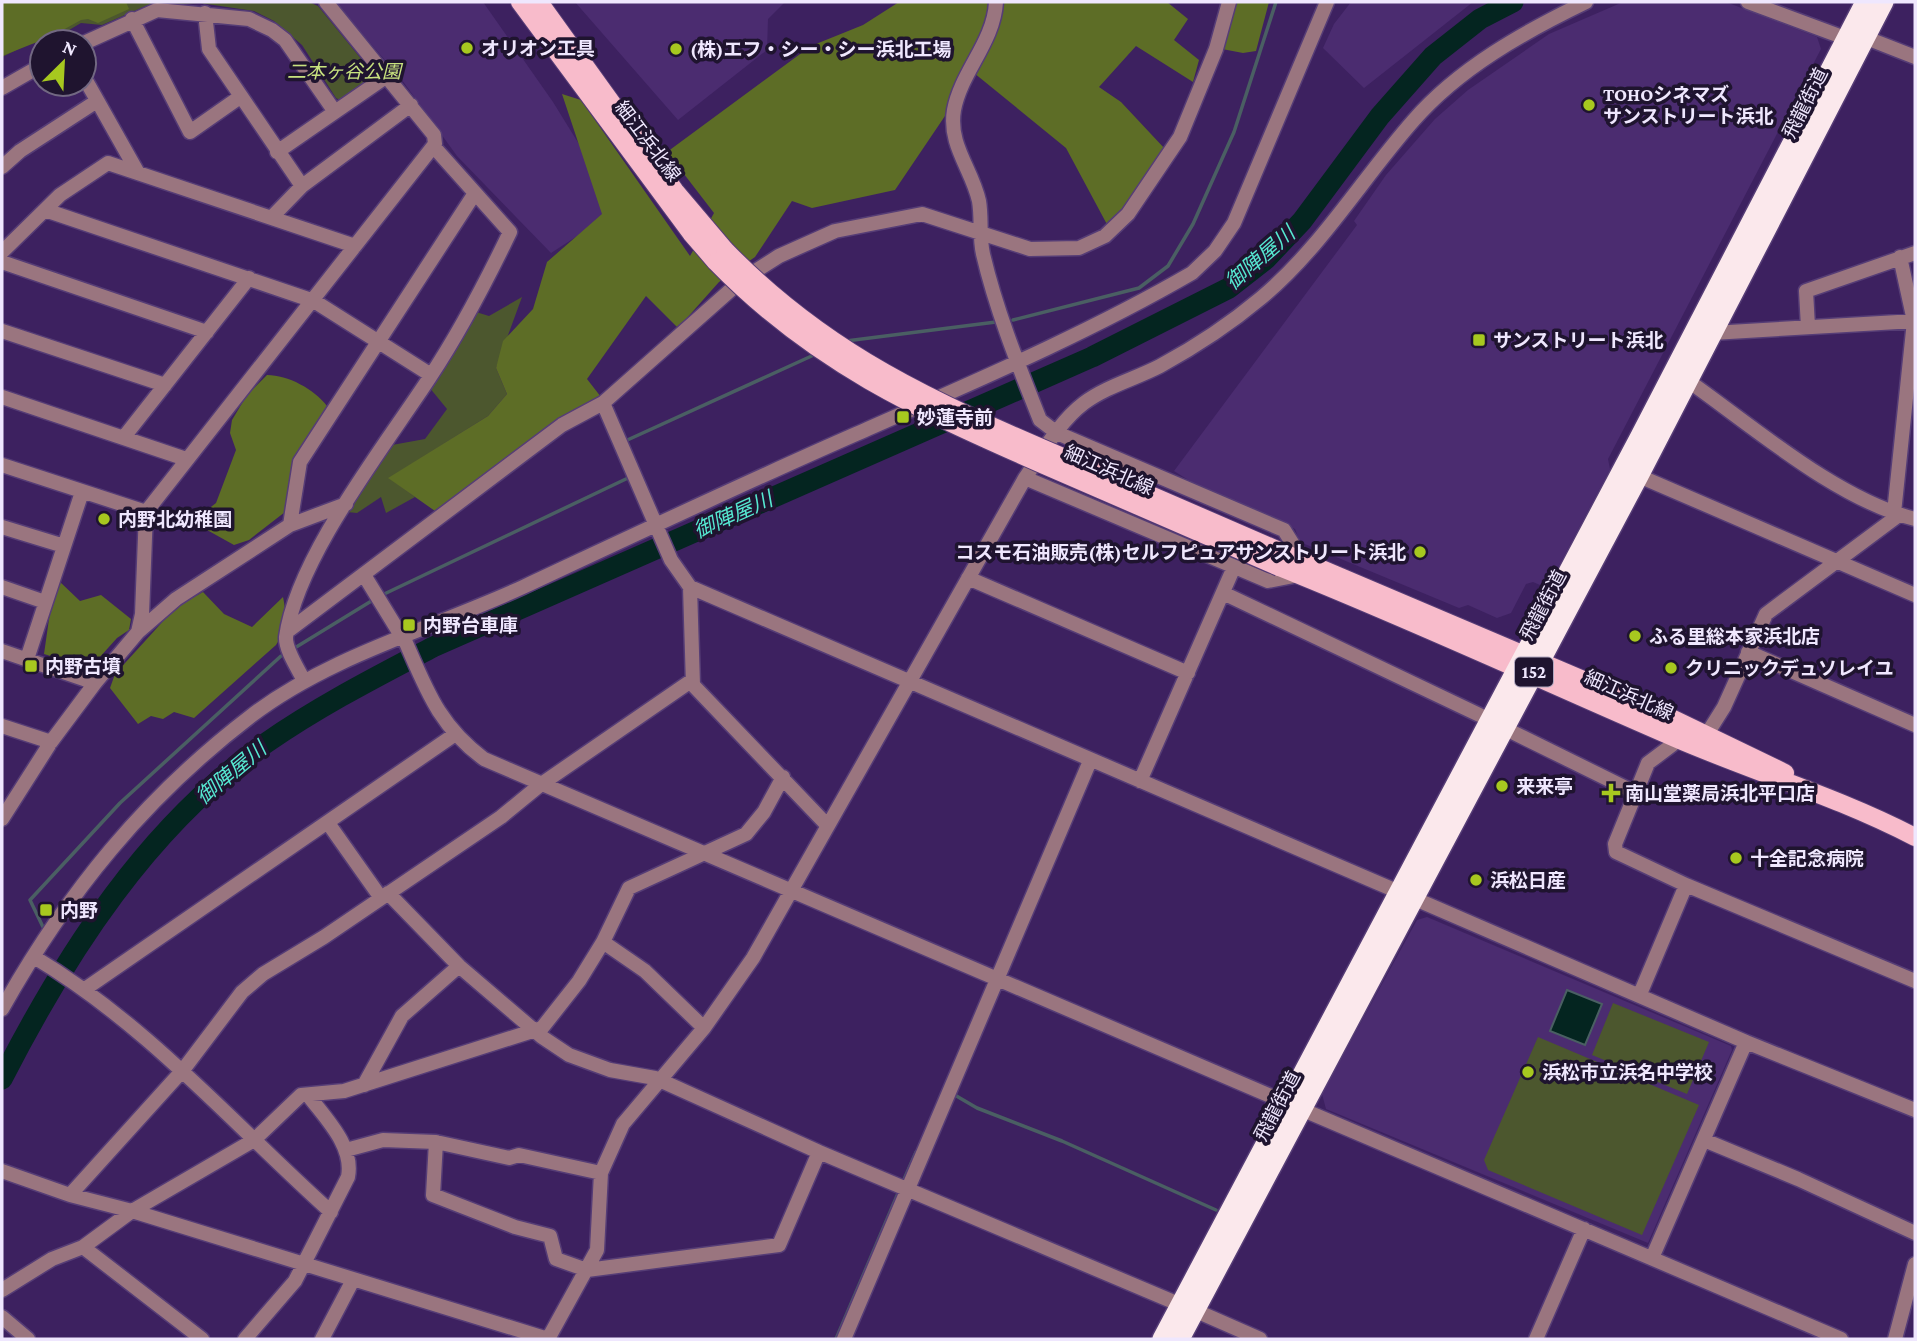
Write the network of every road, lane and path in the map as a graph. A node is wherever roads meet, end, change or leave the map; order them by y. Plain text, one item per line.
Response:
1 (326, 2) edge
2 (520, 2) edge
3 (539, 2) edge
4 (996, 2) edge
5 (1229, 2) edge
6 (1326, 2) edge
7 (1586, 2) edge
8 (1748, 2) edge
9 (1865, 2) edge
10 (1884, 2) edge
11 (205, 12) junction
12 (132, 19) junction
13 (98, 36) edge
14 (1855, 37) junction
15 (1915, 57) edge
16 (28, 73) edge
17 (387, 76) junction
18 (2, 88) edge
19 (240, 97) junction
20 (95, 98) edge
21 (97, 101) junction
22 (411, 105) junction
23 (335, 112) junction
24 (435, 146) junction
25 (127, 152) junction
26 (277, 152) junction
27 (108, 163) junction
28 (2, 167) edge
29 (138, 173) junction
30 (302, 186) junction
31 (475, 193) junction
32 (45, 210) junction
33 (272, 218) junction
34 (980, 232) junction
35 (355, 246) junction
36 (2, 252) edge
37 (1915, 253) edge
38 (720, 256) junction
39 (1900, 257) junction
40 (2, 262) edge
41 (249, 278) junction
42 (314, 300) junction
43 (1915, 321) edge
44 (1808, 327) junction
45 (2, 331) edge
46 (207, 332) junction
47 (1712, 333) junction
48 (379, 341) junction
49 (1018, 359) junction
50 (431, 375) junction
51 (1687, 380) junction
52 (165, 384) junction
53 (2, 397) edge
54 (603, 403) junction
55 (1057, 433) junction
56 (124, 437) junction
57 (186, 459) junction
58 (2, 466) edge
59 (1639, 476) junction
60 (1025, 478) junction
61 (82, 492) junction
62 (346, 504) junction
63 (146, 512) junction
64 (1897, 514) junction
65 (1915, 519) edge
66 (655, 523) junction
67 (290, 525) junction
68 (2, 527) edge
69 (64, 546) junction
70 (1839, 562) junction
71 (1234, 567) junction
72 (1301, 568) junction
73 (364, 575) junction
74 (968, 578) junction
75 (2, 587) edge
76 (690, 587) junction
77 (1223, 593) junction
78 (1915, 595) edge
79 (45, 602) junction
80 (288, 631) junction
81 (138, 632) junction
82 (404, 639) junction
83 (2, 651) edge
84 (1748, 652) junction
85 (27, 659) junction
86 (1528, 665) junction
87 (1188, 673) junction
88 (304, 681) junction
89 (691, 681) junction
90 (908, 682) junction
91 (96, 683) junction
92 (1497, 724) junction
93 (1915, 724) edge
94 (2, 726) edge
95 (1707, 734) junction
96 (454, 735) junction
97 (1675, 738) junction
98 (51, 742) junction
99 (1090, 761) junction
100 (783, 777) junction
101 (1140, 781) junction
102 (540, 785) junction
103 (1815, 791) junction
104 (1634, 792) junction
105 (8, 798) edge
106 (2, 819) edge
107 (328, 823) junction
108 (827, 825) junction
109 (1915, 837) edge
110 (704, 855) junction
111 (1686, 885) junction
112 (791, 891) junction
113 (384, 895) junction
114 (1406, 895) junction
115 (603, 942) junction
116 (39, 960) junction
117 (459, 966) junction
118 (2, 977) edge
119 (997, 979) junction
120 (1915, 981) edge
121 (15, 986) junction
122 (81, 986) junction
123 (1640, 994) junction
124 (2, 1009) edge
125 (704, 1028) junction
126 (537, 1031) junction
127 (1746, 1042) junction
128 (183, 1070) junction
129 (658, 1082) junction
130 (364, 1085) junction
131 (308, 1096) junction
132 (1294, 1106) junction
133 (1915, 1110) edge
134 (254, 1140) junction
135 (1704, 1140) junction
136 (436, 1142) junction
137 (346, 1150) junction
138 (819, 1152) junction
139 (2, 1171) edge
140 (601, 1173) junction
141 (905, 1187) junction
142 (71, 1195) junction
143 (132, 1211) junction
144 (331, 1212) junction
145 (1584, 1229) junction
146 (1915, 1233) edge
147 (83, 1247) junction
148 (1652, 1258) junction
149 (303, 1263) junction
150 (1915, 1264) edge
151 (587, 1270) junction
152 (353, 1280) junction
153 (2, 1290) edge
154 (1187, 1308) junction
155 (2, 1317) edge
156 (199, 1338) edge
157 (27, 1339) edge
158 (246, 1339) edge
159 (322, 1339) edge
160 (548, 1339) edge
161 (844, 1339) edge
162 (1162, 1339) edge
163 (1180, 1339) edge
164 (1260, 1339) edge
165 (1536, 1339) edge
166 (1841, 1339) edge
167 (1895, 1339) edge

1 - 17 street
2 - 38 main road, 細江浜北線
3 - 38 main road, 細江浜北線
4 - 34 street
5 - 34 street
6 - 49 street
7 - 55 street
8 - 14 street
9 - 14 highway, 飛龍街道 / 152
10 - 14 highway, 飛龍街道 / 152
11 - 12 street
11 - 19 street
11 - 23 street
12 - 13 street
12 - 19 street
14 - 15 street
14 - 47 highway, 飛龍街道 / 152
14 - 86 highway, 飛龍街道 / 152
16 - 18 street
17 - 22 street
17 - 23 street
19 - 26 street
20 - 21 street
21 - 25 street
21 - 28 street
22 - 24 street
22 - 30 street
23 - 26 street
24 - 31 street
24 - 35 street
25 - 27 street
25 - 29 street
26 - 30 street
27 - 29 street
27 - 32 street
29 - 33 street
30 - 33 street
31 - 48 street
31 - 50 street
32 - 36 street
32 - 41 street
33 - 35 street
34 - 49 street
34 - 54 street
35 - 42 street
37 - 39 street
38 - 72 main road, 細江浜北線, bridge
39 - 43 street
39 - 44 street
40 - 46 street
41 - 42 street
41 - 46 street
42 - 48 street
42 - 57 street
43 - 44 street
43 - 64 street
44 - 47 street
45 - 52 street
46 - 52 street
47 - 51 highway, 飛龍街道 / 152
48 - 50 street
48 - 67 street
49 - 55 street
49 - 66 street
50 - 62 street
51 - 59 highway, 飛龍街道 / 152
51 - 64 street
52 - 56 street
53 - 56 street
54 - 66 street
54 - 73 street
55 - 60 street
55 - 72 street
56 - 57 street
57 - 63 street
58 - 61 street
59 - 70 street
59 - 86 highway, 飛龍街道 / 152
60 - 71 street
60 - 74 street
61 - 63 street
61 - 69 street
62 - 67 street
62 - 80 street
63 - 81 street
64 - 65 street
64 - 70 street
66 - 76 street
66 - 82 street
67 - 81 street
68 - 69 street
69 - 79 street
70 - 78 street
70 - 84 street
71 - 72 street
71 - 77 street
72 - 86 main road, 細江浜北線
73 - 80 street
73 - 82 street
74 - 87 street
74 - 90 street
75 - 79 street
76 - 89 street
76 - 90 street
77 - 87 street
77 - 92 street
79 - 85 street
80 - 88 street
81 - 91 street
82 - 88 street
82 - 96 street
83 - 85 street
84 - 93 street
84 - 95 street
85 - 91 street
86 - 92 highway, 飛龍街道 / 152
86 - 95 main road, 細江浜北線
86 - 97 main road, 細江浜北線
87 - 101 street
88 - 116 street
89 - 100 street
89 - 102 street
90 - 99 street
90 - 108 street
91 - 98 street
92 - 104 street
92 - 114 highway, 飛龍街道 / 152
94 - 98 street
95 - 103 main road, 細江浜北線
96 - 102 street
96 - 107 street
97 - 103 main road, 細江浜北線
97 - 104 street
98 - 105 street
99 - 101 street
99 - 119 street
100 - 108 street
100 - 110 street
101 - 114 street
102 - 110 street
102 - 113 street
103 - 109 main road, 細江浜北線
104 - 111 street
105 - 106 street
107 - 113 street
107 - 122 street
108 - 112 street
110 - 112 street
110 - 115 street
111 - 120 street
111 - 123 street
112 - 119 street
112 - 125 street
113 - 117 street
113 - 128 street
114 - 123 street
114 - 132 highway, 飛龍街道 / 152
115 - 125 street
115 - 126 street
116 - 121 street
116 - 122 street
117 - 126 street
117 - 130 street
118 - 121 street
119 - 132 street
119 - 141 street
121 - 124 street
122 - 128 street
123 - 127 street
125 - 129 street
126 - 129 street
126 - 130 street
127 - 133 street
127 - 135 street
128 - 134 street
128 - 142 street
129 - 138 street
129 - 140 street
130 - 131 street
131 - 134 street
131 - 137 street
132 - 145 street
132 - 154 highway, 飛龍街道 / 152
134 - 143 street
134 - 144 street
135 - 146 street
135 - 148 street
136 - 137 street
136 - 140 street
136 - 151 street
137 - 144 street
138 - 141 street
138 - 151 street
139 - 142 street
140 - 151 street
141 - 154 street
141 - 161 street
142 - 143 street
143 - 147 street
143 - 149 street
144 - 149 street
145 - 148 street
145 - 165 street
147 - 153 street
147 - 156 street
148 - 166 street
149 - 152 street
149 - 158 street
150 - 167 street
151 - 160 street
152 - 159 street
152 - 160 street
154 - 162 highway, 飛龍街道 / 152
154 - 163 highway, 飛龍街道 / 152
154 - 164 street
155 - 157 street

